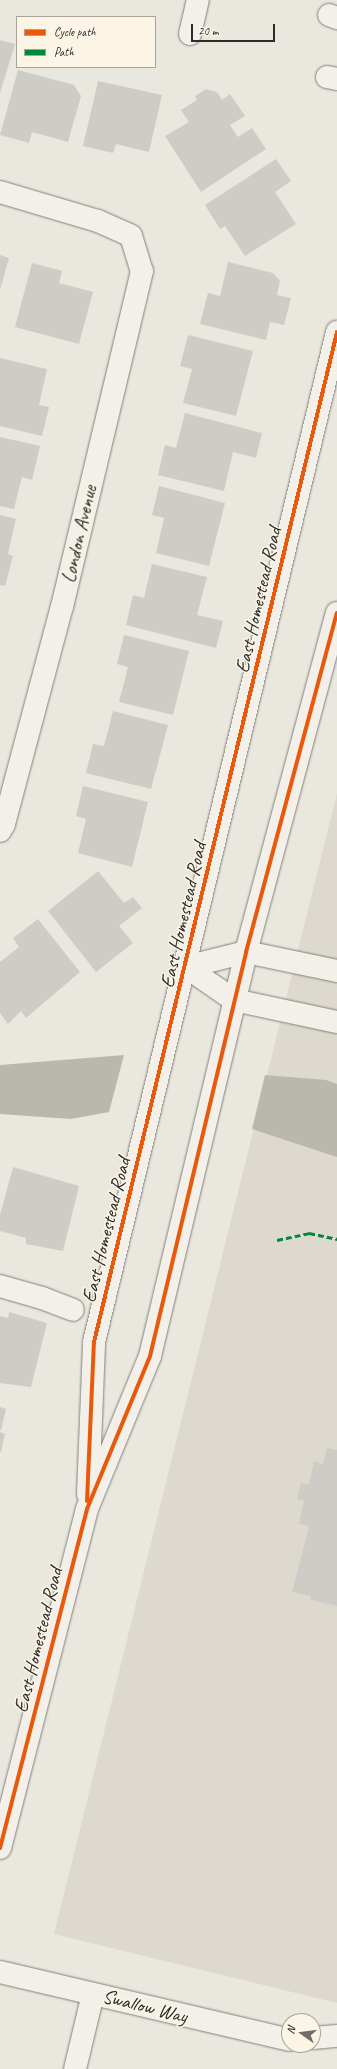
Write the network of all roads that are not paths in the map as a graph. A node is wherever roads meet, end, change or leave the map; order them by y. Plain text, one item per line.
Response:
1 (198, 0) edge
2 (190, 34) dead end
3 (0, 192) edge
4 (337, 332) edge
5 (337, 613) edge
6 (0, 831) edge
7 (246, 952) junction
8 (186, 967) junction
9 (337, 972) edge
10 (234, 1000) junction
11 (337, 1022) edge
12 (0, 1286) edge
13 (73, 1310) dead end
14 (87, 1510) junction
15 (0, 1848) edge
16 (0, 1972) edge
17 (93, 1994) junction
18 (337, 2036) edge
19 (321, 2037) edge
20 (281, 2038) edge
21 (75, 2069) edge

1 - 2 main road
3 - 6 main road, London Avenue
4 - 8 main road, East Homestead Road
5 - 7 main road, East Homestead Road
7 - 8 main road
7 - 9 main road
7 - 10 main road, East Homestead Road
8 - 10 main road
8 - 14 main road, East Homestead Road
10 - 11 main road
10 - 14 main road, East Homestead Road
12 - 13 main road
14 - 15 main road, East Homestead Road
16 - 17 main road, Swallow Way
17 - 20 main road, Swallow Way
17 - 21 main road
18 - 19 main road

